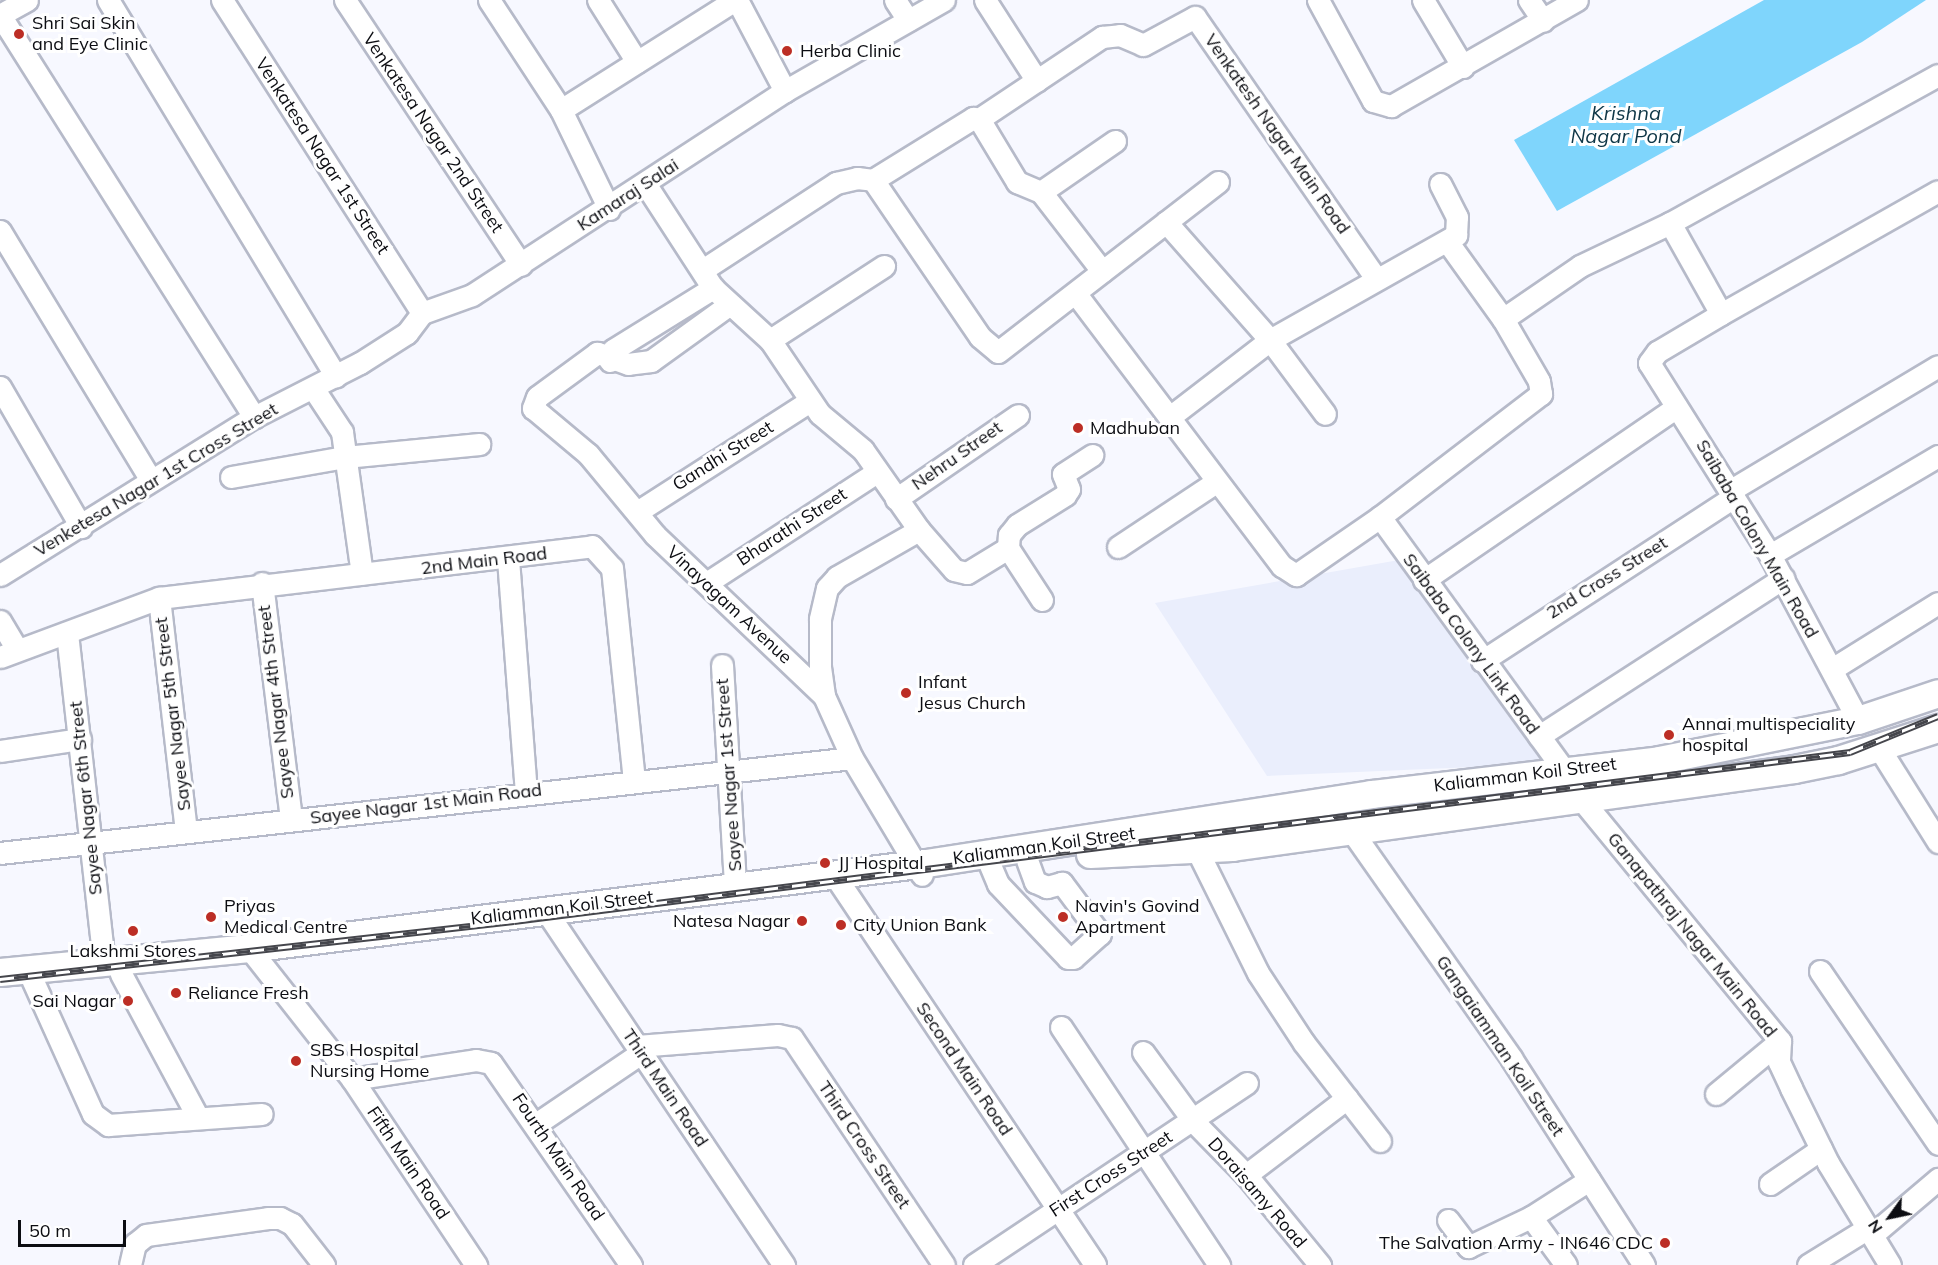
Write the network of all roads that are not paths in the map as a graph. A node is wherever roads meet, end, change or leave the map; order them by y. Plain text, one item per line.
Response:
1 (27, 0) edge
2 (108, 0) edge
3 (222, 0) edge
4 (345, 0) edge
5 (489, 0) edge
6 (598, 0) edge
7 (736, 0) edge
8 (895, 0) edge
9 (944, 0) edge
10 (985, 0) edge
11 (1318, 0) edge
12 (1424, 0) edge
13 (1529, 0) edge
14 (1577, 0) edge
15 (908, 20) junction
16 (1543, 21) junction
17 (637, 62) junction
18 (1462, 67) junction
19 (1938, 75) edge
20 (1036, 81) junction
21 (785, 91) junction
22 (561, 110) junction
23 (979, 119) junction
24 (1115, 141) dead end
25 (873, 180) junction
26 (1218, 182) dead end
27 (1440, 184) dead end
28 (646, 185) junction
29 (1938, 191) edge
30 (1041, 192) junction
31 (609, 209) junction
32 (1166, 222) junction
33 (1670, 223) junction
34 (0, 231) edge
35 (1447, 241) junction
36 (521, 265) junction
37 (884, 266) dead end
38 (704, 269) junction
39 (1102, 271) junction
40 (1376, 277) junction
41 (713, 288) junction
42 (1076, 294) junction
43 (729, 304) junction
44 (422, 313) junction
45 (1721, 314) junction
46 (1503, 319) junction
47 (770, 340) junction
48 (1270, 340) junction
49 (610, 361) junction
50 (1938, 366) edge
51 (336, 376) junction
52 (0, 387) edge
53 (313, 388) junction
54 (810, 401) junction
55 (1677, 407) junction
56 (1325, 414) dead end
57 (1018, 415) dead end
58 (1171, 416) junction
59 (254, 417) junction
60 (479, 444) dead end
61 (1092, 456) dead end
62 (1938, 456) edge
63 (345, 457) junction
64 (877, 472) junction
65 (231, 477) dead end
66 (151, 480) junction
67 (1216, 482) junction
68 (1732, 494) junction
69 (896, 499) junction
70 (636, 512) junction
71 (1380, 517) junction
72 (81, 526) junction
73 (919, 530) junction
74 (1118, 547) dead end
75 (1008, 548) junction
76 (1770, 555) junction
77 (508, 559) junction
78 (362, 574) junction
79 (0, 575) edge
80 (1783, 578) junction
81 (1424, 580) junction
82 (708, 582) junction
83 (262, 584) junction
84 (159, 598) junction
85 (1042, 600) dead end
86 (1938, 603) edge
87 (0, 621) edge
88 (67, 633) junction
89 (9, 653) edge
90 (1482, 661) junction
91 (722, 665) dead end
92 (1832, 669) junction
93 (1938, 693) edge
94 (824, 696) junction
95 (1858, 720) junction
96 (1938, 728) edge
97 (1539, 736) junction
98 (80, 739) junction
99 (1879, 748) junction
100 (0, 751) edge
101 (852, 758) junction
102 (1564, 770) junction
103 (729, 771) junction
104 (634, 780) junction
105 (526, 792) junction
106 (1582, 800) junction
107 (291, 820) junction
108 (1351, 830) junction
109 (186, 831) junction
110 (93, 842) junction
111 (1938, 842) edge
112 (1197, 850) junction
113 (0, 853) edge
114 (1027, 860) junction
115 (990, 865) junction
116 (920, 869) junction
117 (836, 878) junction
118 (735, 885) junction
119 (550, 916) junction
120 (254, 953) junction
121 (112, 969) junction
122 (1820, 971) dead end
123 (0, 972) edge
124 (32, 979) junction
125 (0, 984) edge
126 (1061, 1027) dead end
127 (1780, 1041) junction
128 (639, 1050) junction
129 (1143, 1052) dead end
130 (352, 1079) junction
131 (1247, 1083) dead end
132 (1716, 1094) dead end
133 (1347, 1098) junction
134 (262, 1114) dead end
135 (198, 1116) junction
136 (1194, 1122) junction
137 (536, 1124) junction
138 (1380, 1141) dead end
139 (1938, 1144) edge
140 (1821, 1149) junction
141 (1143, 1151) junction
142 (1246, 1175) junction
143 (1938, 1179) edge
144 (1589, 1180) junction
145 (1770, 1184) dead end
146 (1058, 1207) junction
147 (1531, 1217) junction
148 (1448, 1220) dead end
149 (1870, 1232) junction
150 (130, 1265) edge
151 (324, 1265) edge
152 (476, 1265) edge
153 (631, 1265) edge
154 (784, 1265) edge
155 (944, 1265) edge
156 (974, 1265) edge
157 (1095, 1265) edge
158 (1219, 1265) edge
159 (1320, 1265) edge
160 (1566, 1265) edge
161 (1644, 1265) edge
162 (1808, 1265) edge
163 (1890, 1265) edge

1 - 59 street
2 - 51 street
3 - 44 street, Venkatesa Nagar 1st Street
4 - 36 street, Venkatesa Nagar 2nd Street
5 - 22 street
6 - 17 street
7 - 17 street
7 - 21 street
8 - 15 street
9 - 15 street, Kamaraj Salai
10 - 20 street
11 - 18 street
12 - 18 street
13 - 16 street
14 - 16 street
15 - 21 street, Kamaraj Salai
16 - 18 street
17 - 22 street
19 - 33 street
20 - 23 street, Venkatesh Nagar Main Road
20 - 40 street, Venkatesh Nagar Main Road
21 - 28 street, Kamaraj Salai
22 - 31 street
23 - 25 street, Venkatesh Nagar Main Road
23 - 30 street
24 - 30 street
25 - 38 street
25 - 42 street
26 - 32 street
27 - 35 street
28 - 31 street, Kamaraj Salai
28 - 38 street
29 - 45 street
30 - 39 street
31 - 36 street, Kamaraj Salai
32 - 39 street
32 - 48 street
33 - 45 street
33 - 46 street
34 - 66 street
35 - 40 street
35 - 46 street
36 - 44 street, Kamaraj Salai
37 - 47 street
38 - 41 street
39 - 42 street
40 - 48 street
41 - 43 street
41 - 49 street
42 - 58 street
43 - 47 street
43 - 49 street
44 - 51 street, Kamaraj Salai
45 - 55 street, Saibaba Colony Main Road
46 - 71 street
47 - 54 street
48 - 56 street
48 - 58 street
49 - 70 street, Vinayagam Avenue
50 - 68 street, 2nd Cross Street
51 - 53 street, Kamaraj Salai
52 - 72 street
53 - 59 street, Venketesa Nagar 1st Cross Street
53 - 63 street
54 - 64 street
54 - 70 street, Gandhi Street
55 - 68 street, Saibaba Colony Main Road
55 - 81 street
57 - 69 street, Nehru Street
58 - 67 street
59 - 66 street, Venketesa Nagar 1st Cross Street
60 - 63 street
61 - 75 street
62 - 76 street
63 - 65 street
63 - 78 street
64 - 69 street
64 - 82 street, Bharathi Street
66 - 72 street, Venketesa Nagar 1st Cross Street
67 - 71 street
67 - 74 street
68 - 76 street, Saibaba Colony Main Road
68 - 90 street, 2nd Cross Street
69 - 73 street
70 - 82 street, Vinayagam Avenue
71 - 81 street, Saibaba Colony Link Road
72 - 79 street, Venketesa Nagar 1st Cross Street
73 - 75 street
73 - 94 street
75 - 85 street
76 - 80 street, Saibaba Colony Main Road
77 - 78 street, 2nd Main Road
77 - 104 street, 2nd Main Road
77 - 105 street
78 - 83 street, 2nd Main Road
80 - 92 street, Saibaba Colony Main Road
80 - 97 street
81 - 90 street, Saibaba Colony Link Road
82 - 94 street, Vinayagam Avenue
83 - 84 street, 2nd Main Road
83 - 107 street, Sayee Nagar 4th Street
84 - 88 street, 2nd Main Road
84 - 109 street, Sayee Nagar 5th Street
86 - 92 street
87 - 89 street
88 - 89 street, 2nd Main Road
88 - 98 street, Sayee Nagar 6th Street
90 - 97 street, Saibaba Colony Link Road
91 - 103 street, Sayee Nagar 1st Street
92 - 95 street, Saibaba Colony Main Road
93 - 95 main road, Kaliamman Koil Street
94 - 101 street
95 - 102 main road, Kaliamman Koil Street
96 - 99 main road, Kaliamman Koil Street
97 - 102 street, Saibaba Colony Link Road
98 - 100 street
98 - 110 street, Sayee Nagar 6th Street
99 - 106 main road, Kaliamman Koil Street
99 - 111 street
101 - 103 street, Sayee Nagar 1st Main Road
101 - 116 street
102 - 116 main road, Kaliamman Koil Street
103 - 104 street, Sayee Nagar 1st Main Road
103 - 118 street, Sayee Nagar 1st Street
104 - 105 street, Sayee Nagar 1st Main Road
105 - 107 street, Sayee Nagar 1st Main Road
106 - 108 main road, Kaliamman Koil Street
106 - 127 street, Ganapathraj Nagar Main Road
107 - 109 street, Sayee Nagar 1st Main Road
108 - 112 main road, Kaliamman Koil Street
108 - 144 street, Gangaiamman Koil Street
109 - 110 street, Sayee Nagar 1st Main Road
110 - 113 street, Sayee Nagar 1st Main Road
110 - 121 street, Sayee Nagar 6th Street
112 - 114 main road, Kaliamman Koil Street
112 - 133 street
114 - 115 main road, Kaliamman Koil Street
114 - 115 street
115 - 116 main road, Kaliamman Koil Street
116 - 117 main road, Kaliamman Koil Street
117 - 118 main road, Kaliamman Koil Street
117 - 119 main road, Kaliamman Koil Street
117 - 146 street, Second Main Road
118 - 119 main road, Kaliamman Koil Street
119 - 120 main road, Kaliamman Koil Street
119 - 128 street, Third Main Road
120 - 121 main road, Kaliamman Koil Street
120 - 130 street, Fifth Main Road
121 - 123 main road, Kaliamman Koil Street
121 - 124 main road, Kaliamman Koil Street
121 - 135 street
122 - 139 street
124 - 125 main road, Kaliamman Koil Street
124 - 135 street
126 - 141 street
127 - 132 street
127 - 140 street, Ganapathraj Nagar Main Road
128 - 137 street
128 - 154 street, Third Main Road
128 - 155 street, Third Cross Street
129 - 136 street, Doraisamy Road
130 - 137 street, Fourth Main Road
130 - 152 street, Fifth Main Road
131 - 136 street, First Cross Street
133 - 138 street
133 - 142 street
134 - 135 street
136 - 141 street, First Cross Street
136 - 142 street, Doraisamy Road
137 - 153 street, Fourth Main Road
140 - 145 street
140 - 149 street, Ganapathraj Nagar Main Road
141 - 146 street, First Cross Street
141 - 158 street
142 - 159 street, Doraisamy Road
143 - 149 street
144 - 147 street
144 - 161 street, Gangaiamman Koil Street
146 - 156 street, First Cross Street
146 - 157 street, Second Main Road
147 - 148 street
147 - 160 street
149 - 162 street
149 - 163 street, Ganapathraj Nagar Main Road
150 - 151 street

